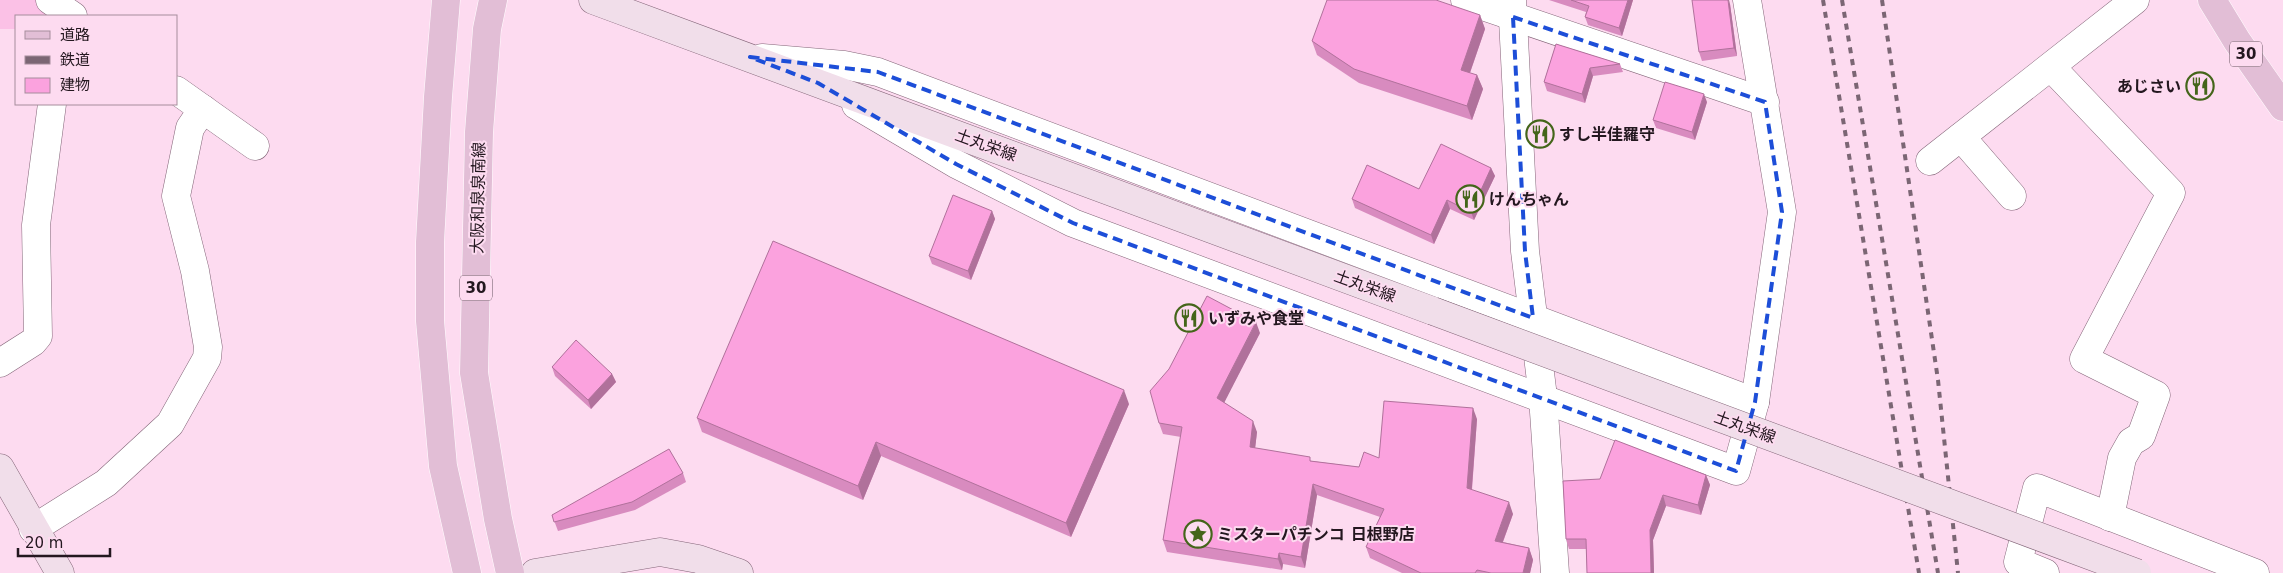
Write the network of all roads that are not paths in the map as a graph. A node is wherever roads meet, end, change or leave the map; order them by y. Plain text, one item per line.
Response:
1 (446, 0) edge
2 (493, 0) edge
3 (593, 0) edge
4 (1465, 0) edge
5 (1747, 0) edge
6 (2135, 0) edge
7 (2212, 0) edge
8 (1512, 8) edge
9 (750, 57) junction
10 (2050, 67) junction
11 (818, 83) junction
12 (178, 91) edge
13 (1765, 102) junction
14 (52, 105) edge
15 (2283, 107) edge
16 (203, 109) junction
17 (1961, 136) junction
18 (255, 146) dead end
19 (1930, 161) dead end
20 (2012, 196) dead end
21 (1533, 318) junction
22 (0, 363) edge
23 (1543, 397) junction
24 (1754, 402) junction
25 (0, 468) edge
26 (2110, 517) junction
27 (33, 529) junction
28 (60, 573) edge
29 (466, 573) edge
30 (510, 573) edge
31 (535, 573) edge
32 (739, 573) edge
33 (1555, 573) edge
34 (2045, 573) edge
35 (2137, 573) edge
36 (2255, 573) edge

1 - 29 main road
2 - 30 main road, 大阪和泉泉南線 / 30
3 - 9 main road, 土丸栄線
4 - 8 street
5 - 13 street
6 - 10 street
7 - 15 main road, 30
8 - 13 street
8 - 21 street
9 - 11 main road, 土丸栄線
9 - 21 street
10 - 17 street
10 - 26 street
11 - 23 street
11 - 35 main road, 土丸栄線, bridge
12 - 16 street
13 - 24 street
14 - 22 street
16 - 18 street
16 - 27 street
17 - 19 street
17 - 20 street
21 - 23 street
21 - 24 street
23 - 24 street
23 - 33 street
25 - 27 main road
26 - 34 street
26 - 36 street
27 - 28 main road
31 - 32 main road

